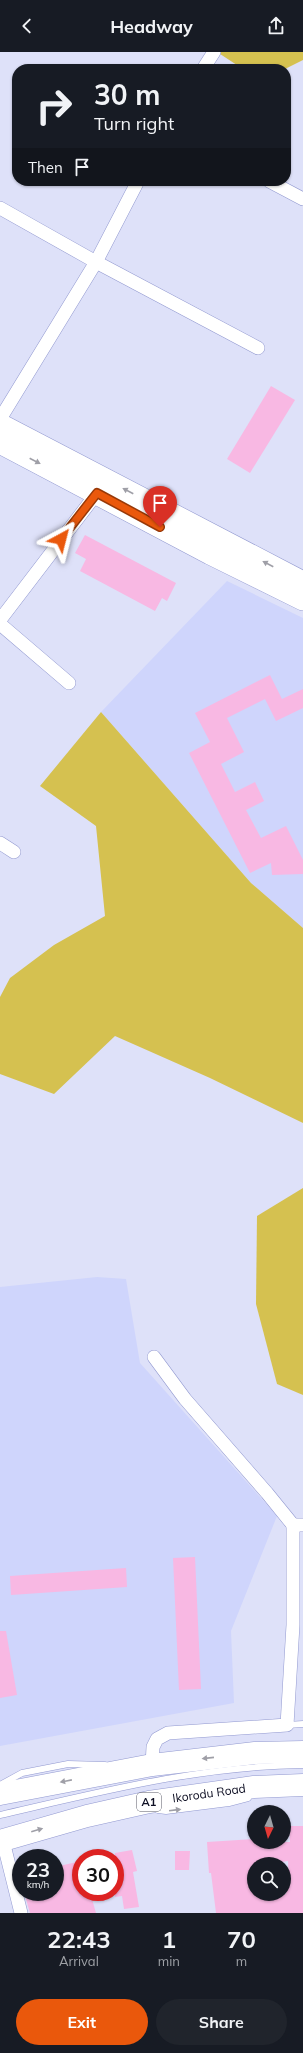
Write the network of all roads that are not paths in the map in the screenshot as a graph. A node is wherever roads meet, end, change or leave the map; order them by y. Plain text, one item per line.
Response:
1 (214, 52) edge
2 (207, 64) edge
3 (135, 186) edge
4 (278, 186) edge
5 (303, 199) edge
6 (0, 208) edge
7 (96, 262) junction
8 (258, 348) dead end
9 (0, 419) edge
10 (0, 424) edge
11 (0, 443) edge
12 (97, 493) junction
13 (214, 546) junction
14 (303, 582) edge
15 (303, 600) edge
16 (0, 620) edge
17 (0, 624) edge
18 (69, 683) dead end
19 (0, 843) edge
20 (14, 852) dead end
21 (154, 1357) dead end
22 (298, 1525) edge
23 (303, 1724) edge
24 (286, 1725) junction
25 (303, 1752) edge
26 (110, 1765) dead end
27 (117, 1765) dead end
28 (303, 1765) edge
29 (148, 1766) junction
30 (0, 1785) edge
31 (303, 1785) edge
32 (0, 1794) edge
33 (0, 1816) edge
34 (1, 1841) edge
35 (21, 1913) edge

1 - 2 street
3 - 7 street
4 - 5 street
6 - 7 street
7 - 8 street
7 - 9 street
13 -> 10 main road
11 -> 12 main road
12 - 13 main road
12 - 16 street
14 -> 13 main road
13 - 15 main road
17 - 18 street
19 - 20 street
21 - 22 street
22 - 24 street
23 - 24 lane
24 - 29 street
25 -> 29 highway
26 - 30 lane
27 - 29 lane
28 - 33 lane
29 -> 32 highway
34 -> 31 highway, Ikorodu Road / A1
34 - 35 street

